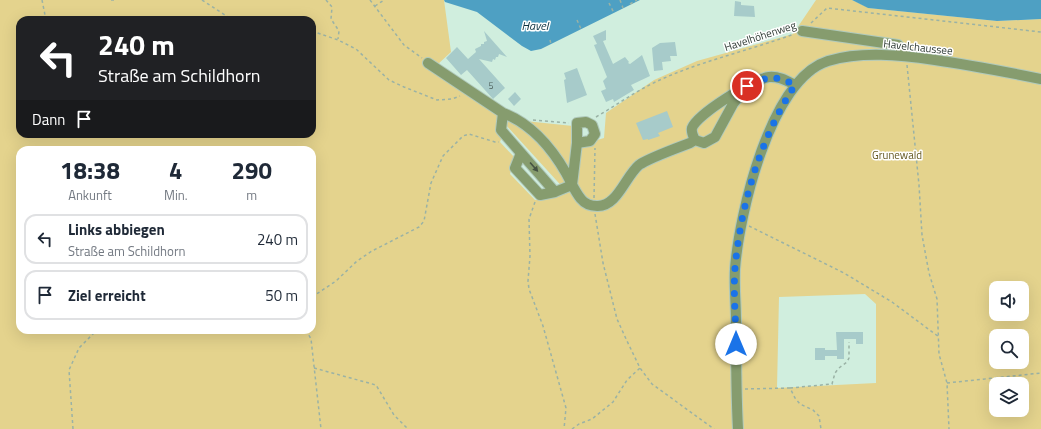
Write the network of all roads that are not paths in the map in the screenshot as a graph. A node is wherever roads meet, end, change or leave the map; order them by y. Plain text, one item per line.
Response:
1 (802, 31) road end
2 (906, 56) junction
3 (428, 63) road end
4 (1041, 79) edge
5 (795, 85) junction
6 (747, 86) junction
7 (503, 113) junction
8 (695, 140) junction
9 (577, 143) junction
10 (521, 153) junction
11 (572, 185) junction
12 (555, 192) junction
13 (738, 429) edge

1 - 2 street
2 - 4 street, Havelchaussee
2 - 5 street, Havelchaussee
3 - 7 street
5 - 6 street
5 - 13 street, Havelchaussee
6 - 8 street
6 - 8 street
7 - 10 street
7 - 11 street
8 - 11 street
9 - 9 street
9 - 11 street
10 -> 12 street
10 - 12 street
11 - 12 street

